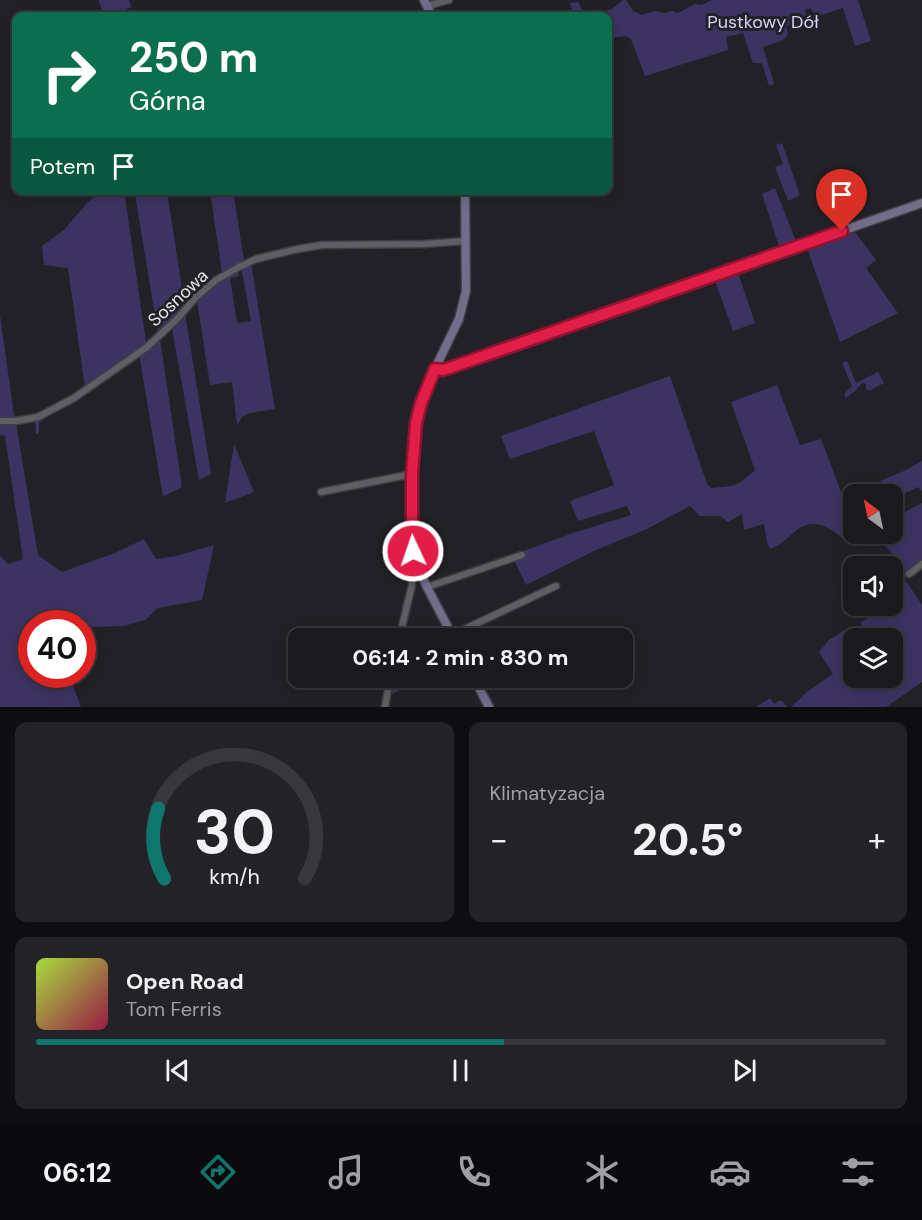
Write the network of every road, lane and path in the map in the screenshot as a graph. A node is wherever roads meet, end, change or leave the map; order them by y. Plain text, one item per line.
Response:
1 (449, 0) edge
2 (426, 3) edge
3 (465, 195) edge
4 (922, 203) edge
5 (466, 241) junction
6 (435, 369) junction
7 (0, 421) edge
8 (412, 474) junction
9 (321, 492) dead end
10 (522, 555) dead end
11 (414, 559) junction
12 (922, 564) edge
13 (909, 574) dead end
14 (556, 586) dead end
15 (427, 587) junction
16 (402, 628) edge
17 (448, 628) edge
18 (471, 628) edge
19 (388, 688) edge
20 (479, 688) edge
21 (385, 707) edge
22 (489, 707) edge

1 - 2 street
3 - 5 street
4 - 6 street
5 - 6 street
5 - 7 street, Sosnowa
6 - 8 street
8 - 9 street
8 - 11 street
10 - 15 street
11 - 15 street
11 - 16 street
12 - 13 street
14 - 18 street
15 - 17 street
19 - 21 street
20 - 22 street

